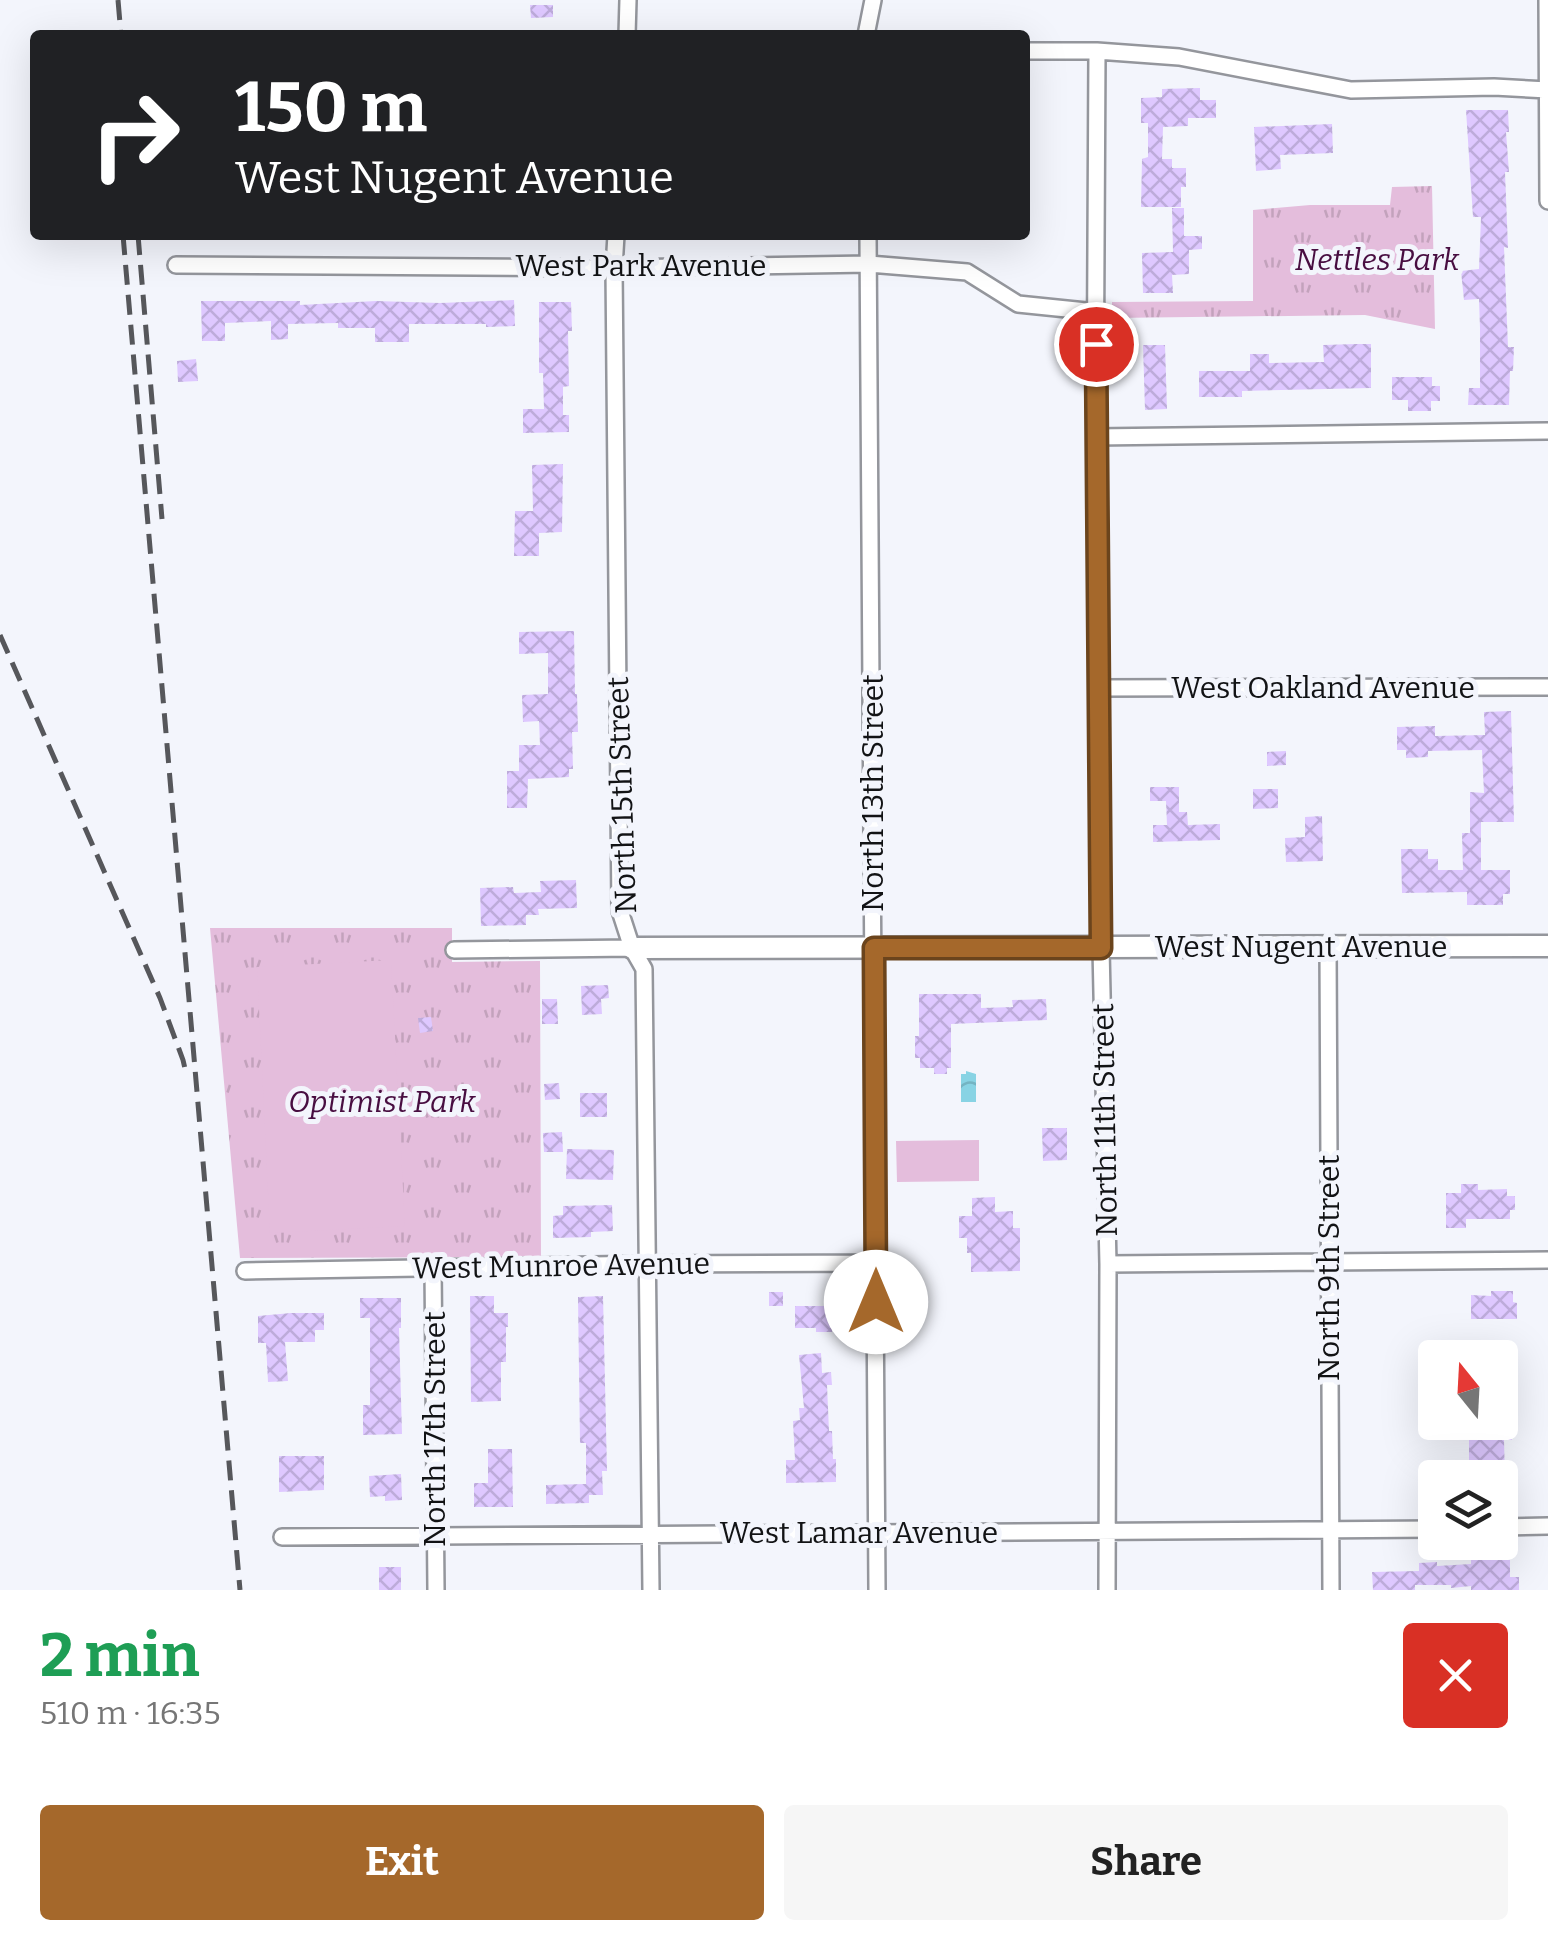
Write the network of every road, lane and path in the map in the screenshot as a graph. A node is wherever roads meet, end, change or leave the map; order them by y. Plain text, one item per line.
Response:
1 (628, 0) edge
2 (874, 0) edge
3 (1547, 0) edge
4 (627, 30) edge
5 (867, 30) edge
6 (1030, 51) edge
7 (1097, 51) junction
8 (1547, 90) edge
9 (1548, 201) edge
10 (616, 240) edge
11 (868, 240) edge
12 (869, 264) junction
13 (176, 266) dead end
14 (614, 268) junction
15 (1096, 312) junction
16 (1548, 431) edge
17 (1095, 437) junction
18 (1098, 688) junction
19 (1548, 688) edge
20 (1548, 946) edge
21 (1328, 947) junction
22 (632, 948) junction
23 (874, 948) junction
24 (1101, 948) junction
25 (454, 950) dead end
26 (1548, 1260) edge
27 (1329, 1262) junction
28 (876, 1263) junction
29 (649, 1264) junction
30 (1108, 1264) junction
31 (433, 1267) junction
32 (245, 1270) dead end
33 (1548, 1526) edge
34 (1518, 1527) edge
35 (1418, 1529) edge
36 (1107, 1532) junction
37 (1331, 1532) junction
38 (650, 1534) junction
39 (876, 1534) junction
40 (436, 1537) junction
41 (282, 1538) dead end
42 (436, 1590) edge
43 (651, 1590) edge
44 (877, 1590) edge
45 (1107, 1590) edge
46 (1331, 1590) edge

1 - 4 street
2 - 5 street
3 - 8 street
6 - 7 street
7 - 8 street
7 - 15 street, North 11th Street
8 - 9 street
10 - 14 street, North 15th Street
11 - 12 street, North 13th Street
12 - 14 street, West Park Avenue
12 - 15 street, West Park Avenue
12 - 23 street, North 13th Street
13 - 14 street, West Park Avenue
14 - 22 street, North 15th Street
15 - 17 street, North 11th Street
16 - 17 street
17 - 18 street, North 11th Street
18 - 19 street, West Oakland Avenue
18 - 24 street, North 11th Street
20 - 21 street, West Nugent Avenue
21 - 24 street, West Nugent Avenue
21 - 27 street, North 9th Street
22 - 23 street, West Nugent Avenue
22 - 25 street, West Nugent Avenue
22 - 29 street, North 15th Street
23 - 24 street, West Nugent Avenue
23 - 28 street, North 13th Street
24 - 30 street, North 11th Street
26 - 27 street
27 - 30 street
27 - 37 street, North 9th Street
28 - 29 street, West Munroe Avenue
28 - 39 street, North 13th Street
29 - 31 street, West Munroe Avenue
29 - 38 street, North 15th Street
30 - 36 street, North 11th Street
31 - 32 street, West Munroe Avenue
31 - 40 street, North 17th Street
33 - 34 street
35 - 37 street, West Lamar Avenue
36 - 37 street, West Lamar Avenue
36 - 39 street, West Lamar Avenue
36 - 45 street, North 11th Street
37 - 46 street, North 9th Street
38 - 39 street, West Lamar Avenue
38 - 40 street, West Lamar Avenue
38 - 43 street, North 15th Street
39 - 44 street, North 13th Street
40 - 41 street, West Lamar Avenue
40 - 42 street, North 17th Street

